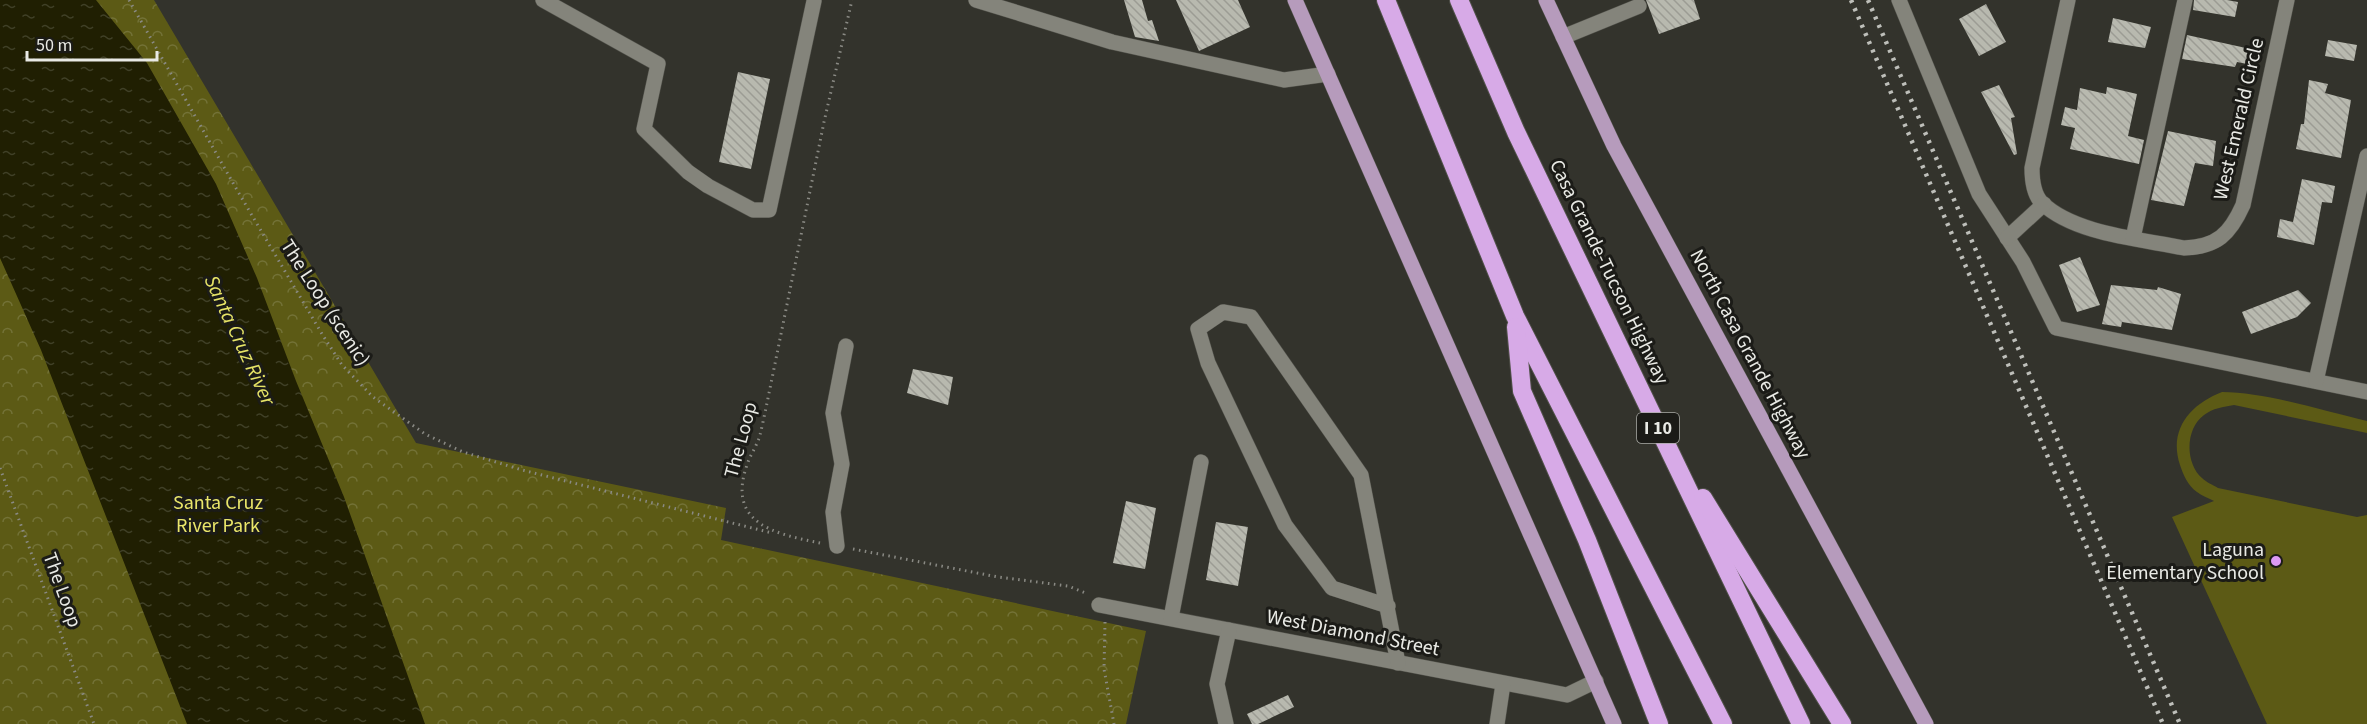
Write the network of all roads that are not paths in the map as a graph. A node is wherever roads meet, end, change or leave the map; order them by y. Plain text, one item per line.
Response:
1 (543, 0) edge
2 (976, 0) edge
3 (1295, 0) edge
4 (1386, 0) edge
5 (1459, 0) edge
6 (1546, 0) edge
7 (1899, 0) edge
8 (2068, 0) edge
9 (2185, 0) edge
10 (2287, 0) edge
11 (813, 1) edge
12 (1640, 6) dead end
13 (1563, 38) junction
14 (1328, 74) junction
15 (2367, 156) edge
16 (2044, 204) junction
17 (2133, 237) junction
18 (2007, 238) junction
19 (1515, 316) junction
20 (846, 346) dead end
21 (2316, 381) junction
22 (2367, 392) edge
23 (1671, 455) junction
24 (1201, 462) dead end
25 (837, 546) road end
26 (1099, 605) road end
27 (1388, 606) junction
28 (1171, 618) junction
29 (1229, 630) junction
30 (1398, 663) junction
31 (1596, 681) junction
32 (1503, 684) junction
33 (1226, 724) edge
34 (1497, 724) edge
35 (1614, 724) edge
36 (1659, 724) edge
37 (1723, 724) edge
38 (1801, 724) edge
39 (1842, 724) edge
40 (1926, 724) edge

1 - 11 street
2 - 14 street
3 - 14 main road
4 - 19 highway
5 - 23 highway, Casa Grande-Tucson Highway / I 10
6 - 13 main road, North Casa Grande Highway
7 - 18 street
8 - 16 street
9 - 17 street
10 - 17 street, West Emerald Circle
12 - 13 street
13 - 40 main road, North Casa Grande Highway
14 - 31 main road
15 - 21 street
16 - 17 street, West Emerald Circle
16 - 18 street
18 - 21 street
19 - 36 highway
19 - 37 highway
20 - 25 street
21 - 22 street
23 - 38 highway, Casa Grande-Tucson Highway / I 10
23 - 39 highway
24 - 28 street
26 - 28 street, West Diamond Street
27 - 27 street
27 - 30 street
28 - 29 street, West Diamond Street
29 - 30 street, West Diamond Street
29 - 33 street
30 - 32 street, West Diamond Street
31 - 32 street, West Diamond Street
31 - 35 main road
32 - 34 street

